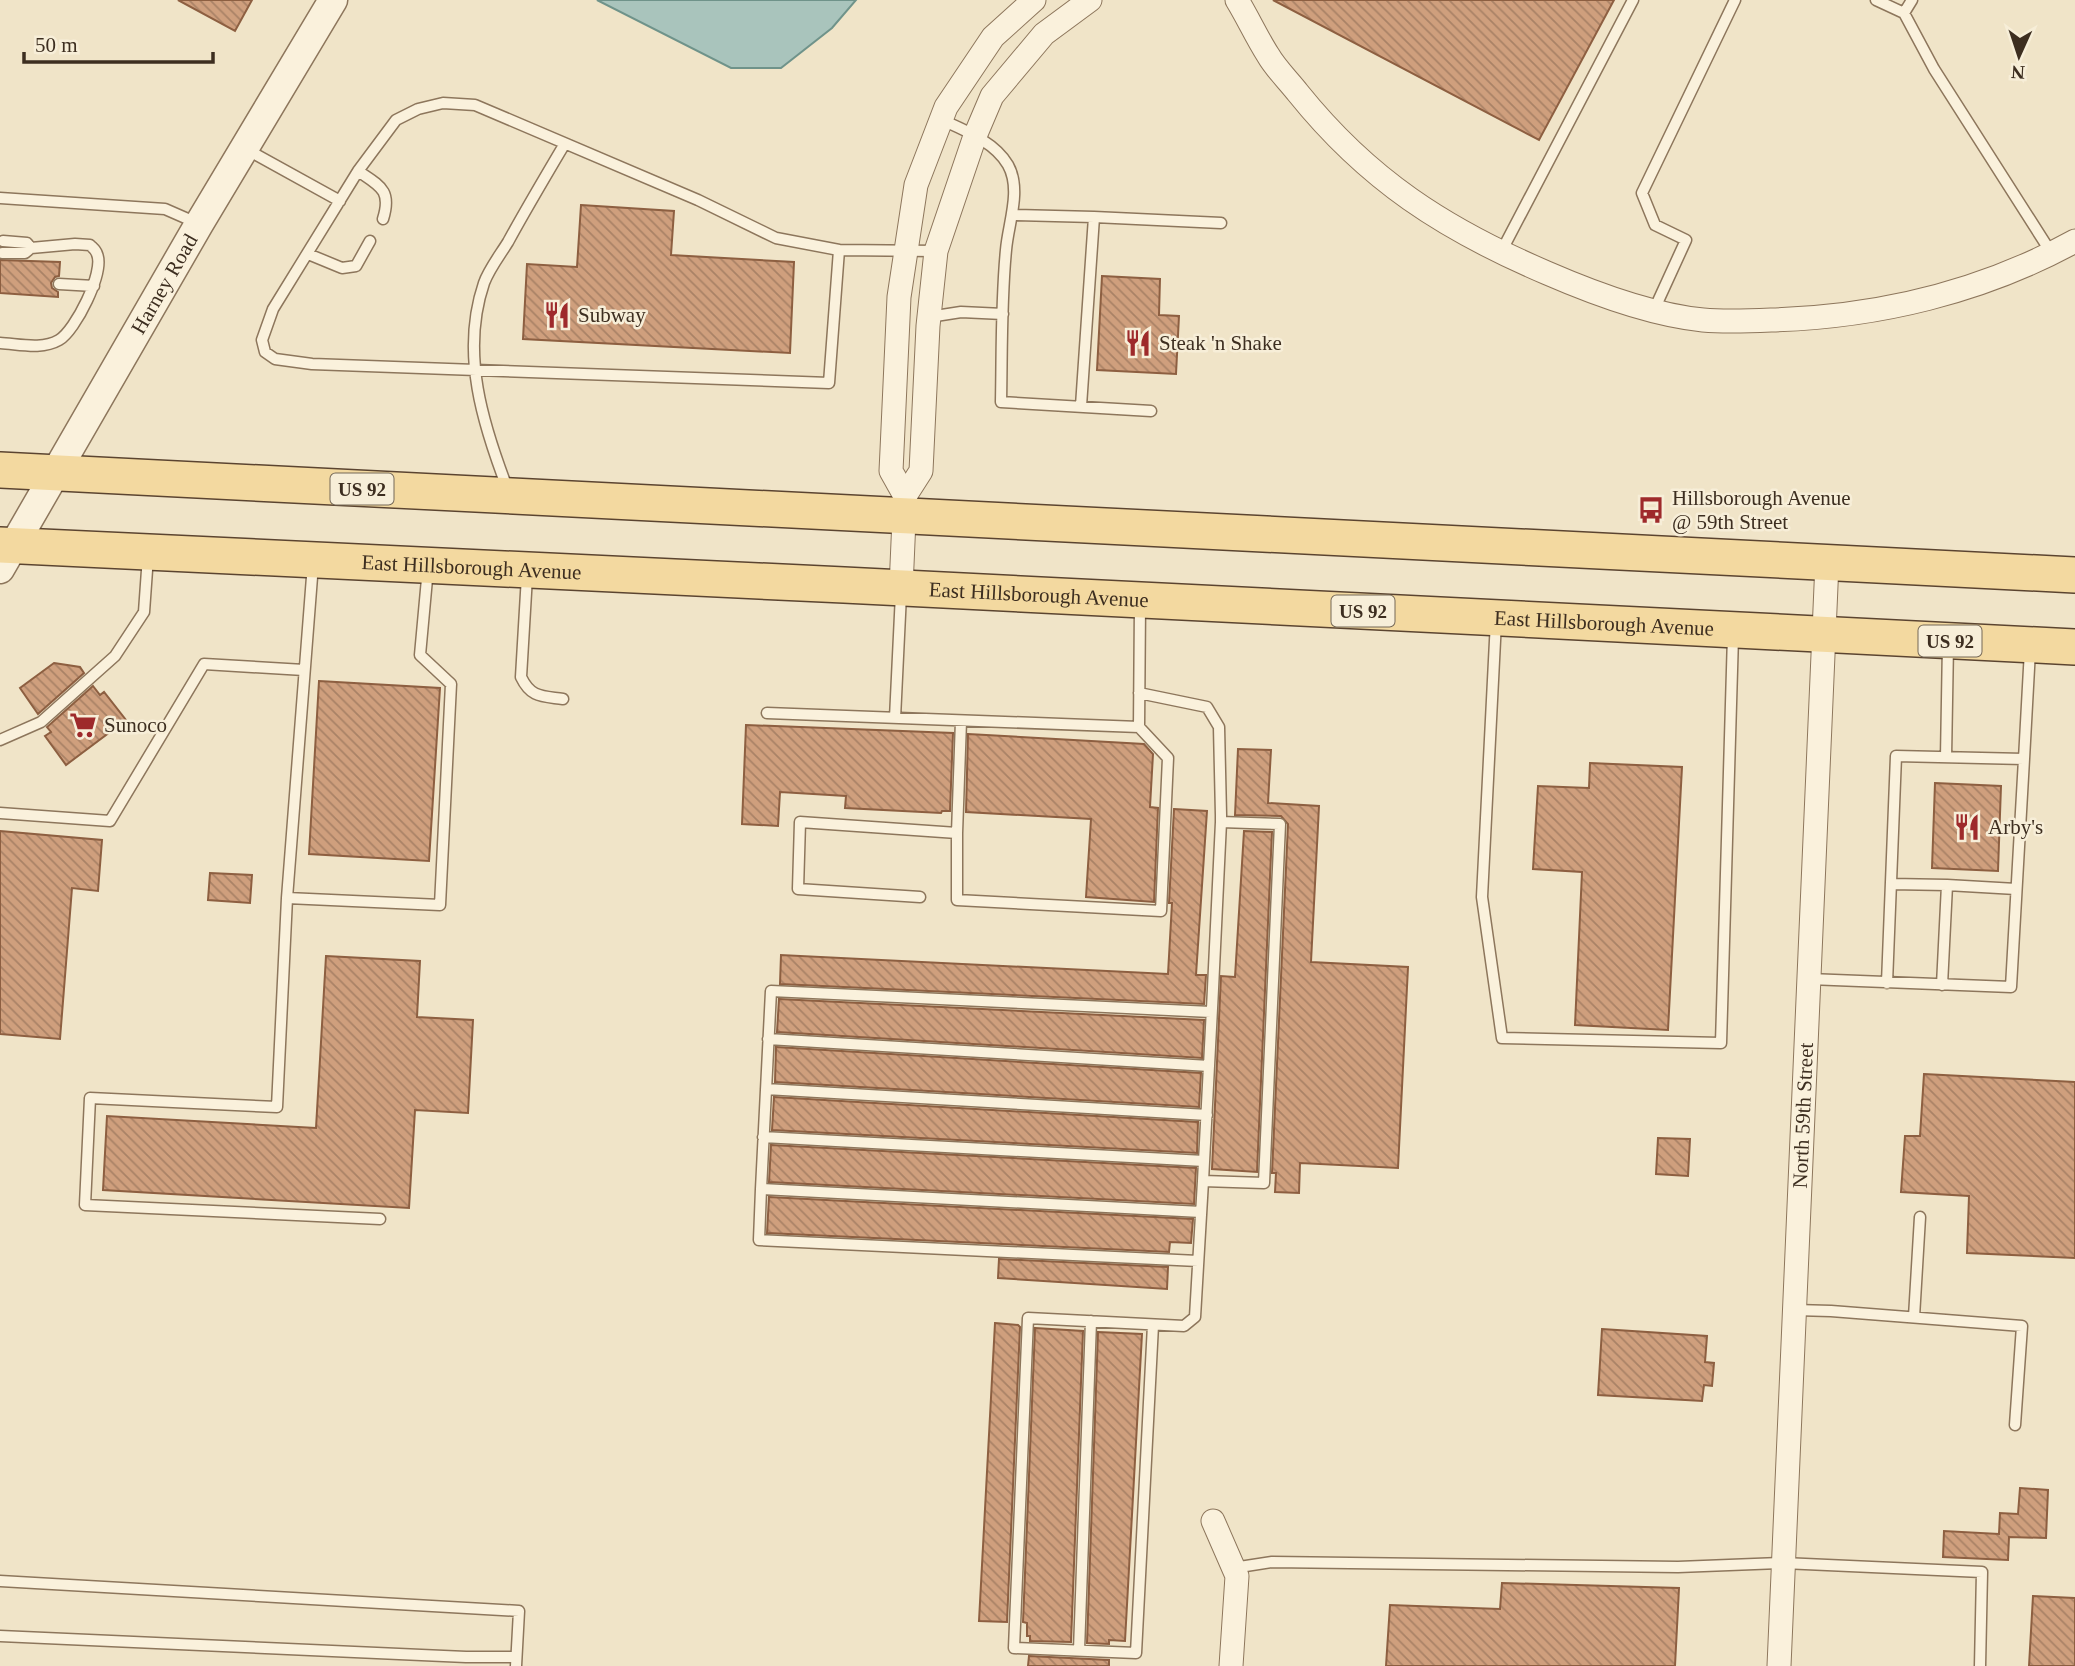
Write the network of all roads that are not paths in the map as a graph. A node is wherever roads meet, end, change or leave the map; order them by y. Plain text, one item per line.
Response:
1 (333, 0) edge
2 (1034, 0) edge
3 (1090, 0) edge
4 (1237, 0) edge
5 (1633, 0) edge
6 (1735, 0) edge
7 (1876, 0) edge
8 (1912, 0) edge
9 (1904, 13) junction
10 (942, 120) junction
11 (975, 136) junction
12 (564, 145) junction
13 (244, 148) junction
14 (358, 171) junction
15 (0, 198) edge
16 (340, 201) junction
17 (1013, 215) junction
18 (1094, 217) junction
19 (383, 219) dead end
20 (1221, 223) dead end
21 (200, 224) junction
22 (2075, 241) edge
23 (370, 242) dead end
24 (3, 247) dead end
25 (839, 250) junction
26 (905, 250) junction
27 (936, 251) junction
28 (308, 254) junction
29 (1500, 254) junction
30 (2052, 254) junction
31 (59, 284) dead end
32 (93, 286) junction
33 (1654, 310) junction
34 (1003, 314) junction
35 (929, 317) junction
36 (0, 343) edge
37 (475, 371) junction
38 (1081, 407) junction
39 (1152, 411) dead end
40 (0, 470) edge
41 (54, 473) junction
42 (510, 496) junction
43 (905, 506) junction
44 (149, 552) junction
45 (4, 553) edge
46 (313, 560) junction
47 (1827, 563) junction
48 (428, 565) junction
49 (527, 570) junction
50 (2075, 575) edge
51 (901, 588) junction
52 (1140, 600) junction
53 (1496, 618) junction
54 (1734, 631) junction
55 (1825, 635) junction
56 (1948, 641) junction
57 (2030, 645) junction
58 (2075, 647) edge
59 (304, 670) junction
60 (1139, 693) junction
61 (563, 699) dead end
62 (767, 713) dead end
63 (895, 718) junction
64 (961, 721) junction
65 (1139, 727) junction
66 (0, 740) edge
67 (1946, 757) junction
68 (2024, 759) junction
69 (0, 813) edge
70 (1221, 822) junction
71 (957, 833) junction
72 (1891, 884) junction
73 (1947, 885) junction
74 (2016, 889) junction
75 (287, 898) junction
76 (920, 898) dead end
77 (1809, 979) junction
78 (1887, 982) junction
79 (1942, 985) junction
80 (1211, 1012) junction
81 (768, 1039) junction
82 (1209, 1066) junction
83 (766, 1089) junction
84 (1207, 1115) junction
85 (763, 1137) junction
86 (1204, 1161) junction
87 (1203, 1181) junction
88 (761, 1189) junction
89 (1201, 1212) junction
90 (1920, 1217) dead end
91 (380, 1219) dead end
92 (1198, 1261) junction
93 (1795, 1310) junction
94 (1914, 1317) junction
95 (1091, 1321) junction
96 (1153, 1325) junction
97 (2015, 1425) dead end
98 (1213, 1521) dead end
99 (1783, 1563) junction
100 (1233, 1567) junction
101 (0, 1581) edge
102 (0, 1636) edge
103 (1079, 1650) junction
104 (516, 1661) edge
105 (1231, 1666) edge
106 (1779, 1666) edge
107 (1980, 1666) edge

1 - 13 street, Harney Road
2 - 10 street
3 - 11 street
4 - 29 street
5 - 29 lane
6 - 33 lane
7 - 9 lane
8 - 9 lane
9 - 30 lane
10 - 11 lane
10 - 26 street
11 - 17 lane
11 - 27 street
12 - 14 lane
12 - 25 lane
12 - 37 lane
13 - 16 lane
13 - 21 street, Harney Road
14 - 16 lane
14 - 19 lane
15 - 21 lane
16 - 28 lane
17 - 18 lane
17 - 34 lane
18 - 20 lane
18 - 38 lane
21 - 41 street, Harney Road
22 - 30 street
23 - 28 lane
24 - 32 lane
25 - 26 lane
25 - 37 lane
26 - 27 lane
26 - 43 street
27 - 35 street
28 - 37 lane
29 - 33 street
30 - 33 street
31 - 32 lane
32 - 36 lane
34 - 35 lane
34 - 38 lane
35 - 43 street
37 - 42 lane
38 - 39 lane
40 - 41 main road, US 92
41 - 42 main road, US 92
41 - 45 street, Harney Road
42 - 43 main road, US 92
43 - 47 main road, US 92
43 - 51 street
44 - 45 main road, East Hillsborough Avenue / US 92
44 - 46 main road, East Hillsborough Avenue / US 92
44 - 66 lane
46 - 48 main road, East Hillsborough Avenue / US 92
46 - 59 lane
47 - 50 main road, US 92
47 - 55 street, North 59th Street
48 - 49 main road, East Hillsborough Avenue / US 92
48 - 75 lane
49 - 51 main road, East Hillsborough Avenue / US 92
49 - 61 lane
51 - 52 main road, East Hillsborough Avenue / US 92
51 - 63 lane
52 - 53 main road, East Hillsborough Avenue / US 92
52 - 60 lane
53 - 54 main road, East Hillsborough Avenue / US 92
53 - 54 lane
54 - 55 main road, East Hillsborough Avenue / US 92
55 - 56 main road, East Hillsborough Avenue / US 92
55 - 77 street, North 59th Street
56 - 57 main road, East Hillsborough Avenue / US 92
56 - 67 lane
57 - 58 main road, East Hillsborough Avenue / US 92
57 - 68 lane
59 - 69 lane
59 - 75 lane
60 - 65 lane
60 - 70 lane
62 - 63 lane
63 - 64 lane
64 - 65 lane
64 - 71 lane
65 - 71 lane
67 - 68 lane
67 - 72 lane
68 - 74 lane
70 - 80 lane
70 - 87 lane
71 - 76 lane
72 - 73 lane
72 - 78 lane
73 - 74 lane
73 - 79 lane
74 - 79 lane
75 - 91 lane
77 - 78 lane
77 - 93 street, North 59th Street
78 - 79 lane
80 - 81 lane
80 - 82 lane
81 - 82 lane
81 - 83 lane
82 - 84 lane
83 - 84 lane
83 - 85 lane
84 - 86 lane
85 - 86 lane
85 - 88 lane
86 - 87 lane
87 - 89 lane
88 - 89 lane
88 - 92 lane
89 - 92 lane
90 - 94 lane
92 - 96 lane
93 - 94 lane
93 - 99 street, North 59th Street
94 - 97 lane
95 - 96 lane
95 - 103 lane
95 - 103 lane
96 - 103 lane
98 - 100 street
99 - 100 lane
99 - 106 street, North 59th Street
99 - 107 lane
100 - 105 street
101 - 104 lane
102 - 104 lane

